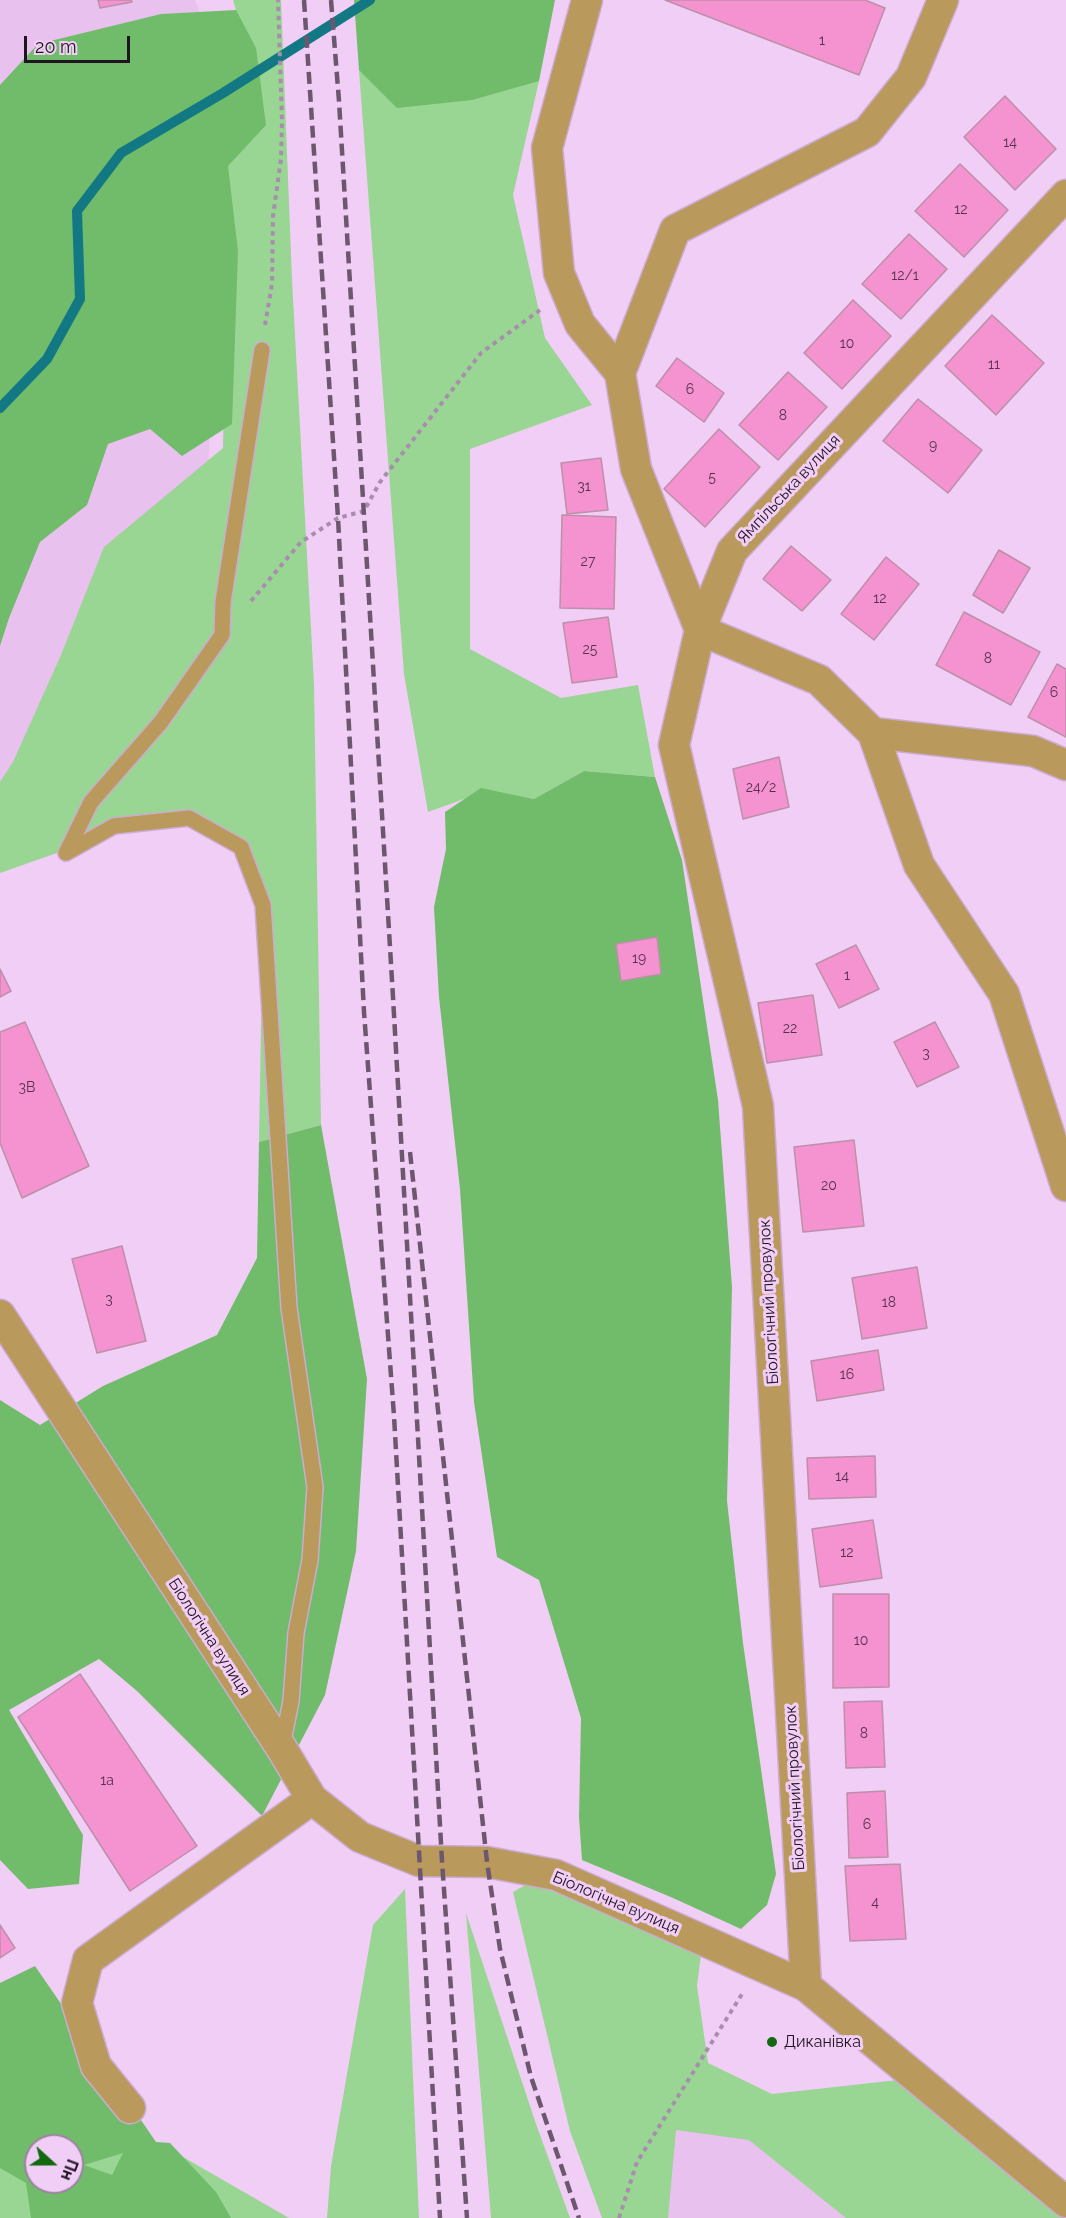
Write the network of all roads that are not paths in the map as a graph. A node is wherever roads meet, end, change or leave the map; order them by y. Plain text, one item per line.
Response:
1 (587, 0) edge
2 (943, 0) edge
3 (1066, 195) edge
4 (262, 350) road end
5 (620, 373) junction
6 (700, 630) junction
7 (873, 733) junction
8 (1066, 765) edge
9 (1066, 1186) edge
10 (0, 1315) edge
11 (282, 1749) junction
12 (312, 1799) junction
13 (806, 1986) junction
14 (130, 2108) dead end
15 (1066, 2199) edge

1 - 5 street
2 - 5 street
3 - 6 street, Ямпільська вулиця
4 - 11 lane
5 - 6 street
6 - 7 street
6 - 13 street, Біологічний провулок
7 - 8 street
7 - 9 street
10 - 11 street, Біологічна вулиця
11 - 12 street, Біологічна вулиця
12 - 13 street, Біологічна вулиця
12 - 14 street
13 - 15 street, Біологічна вулиця

